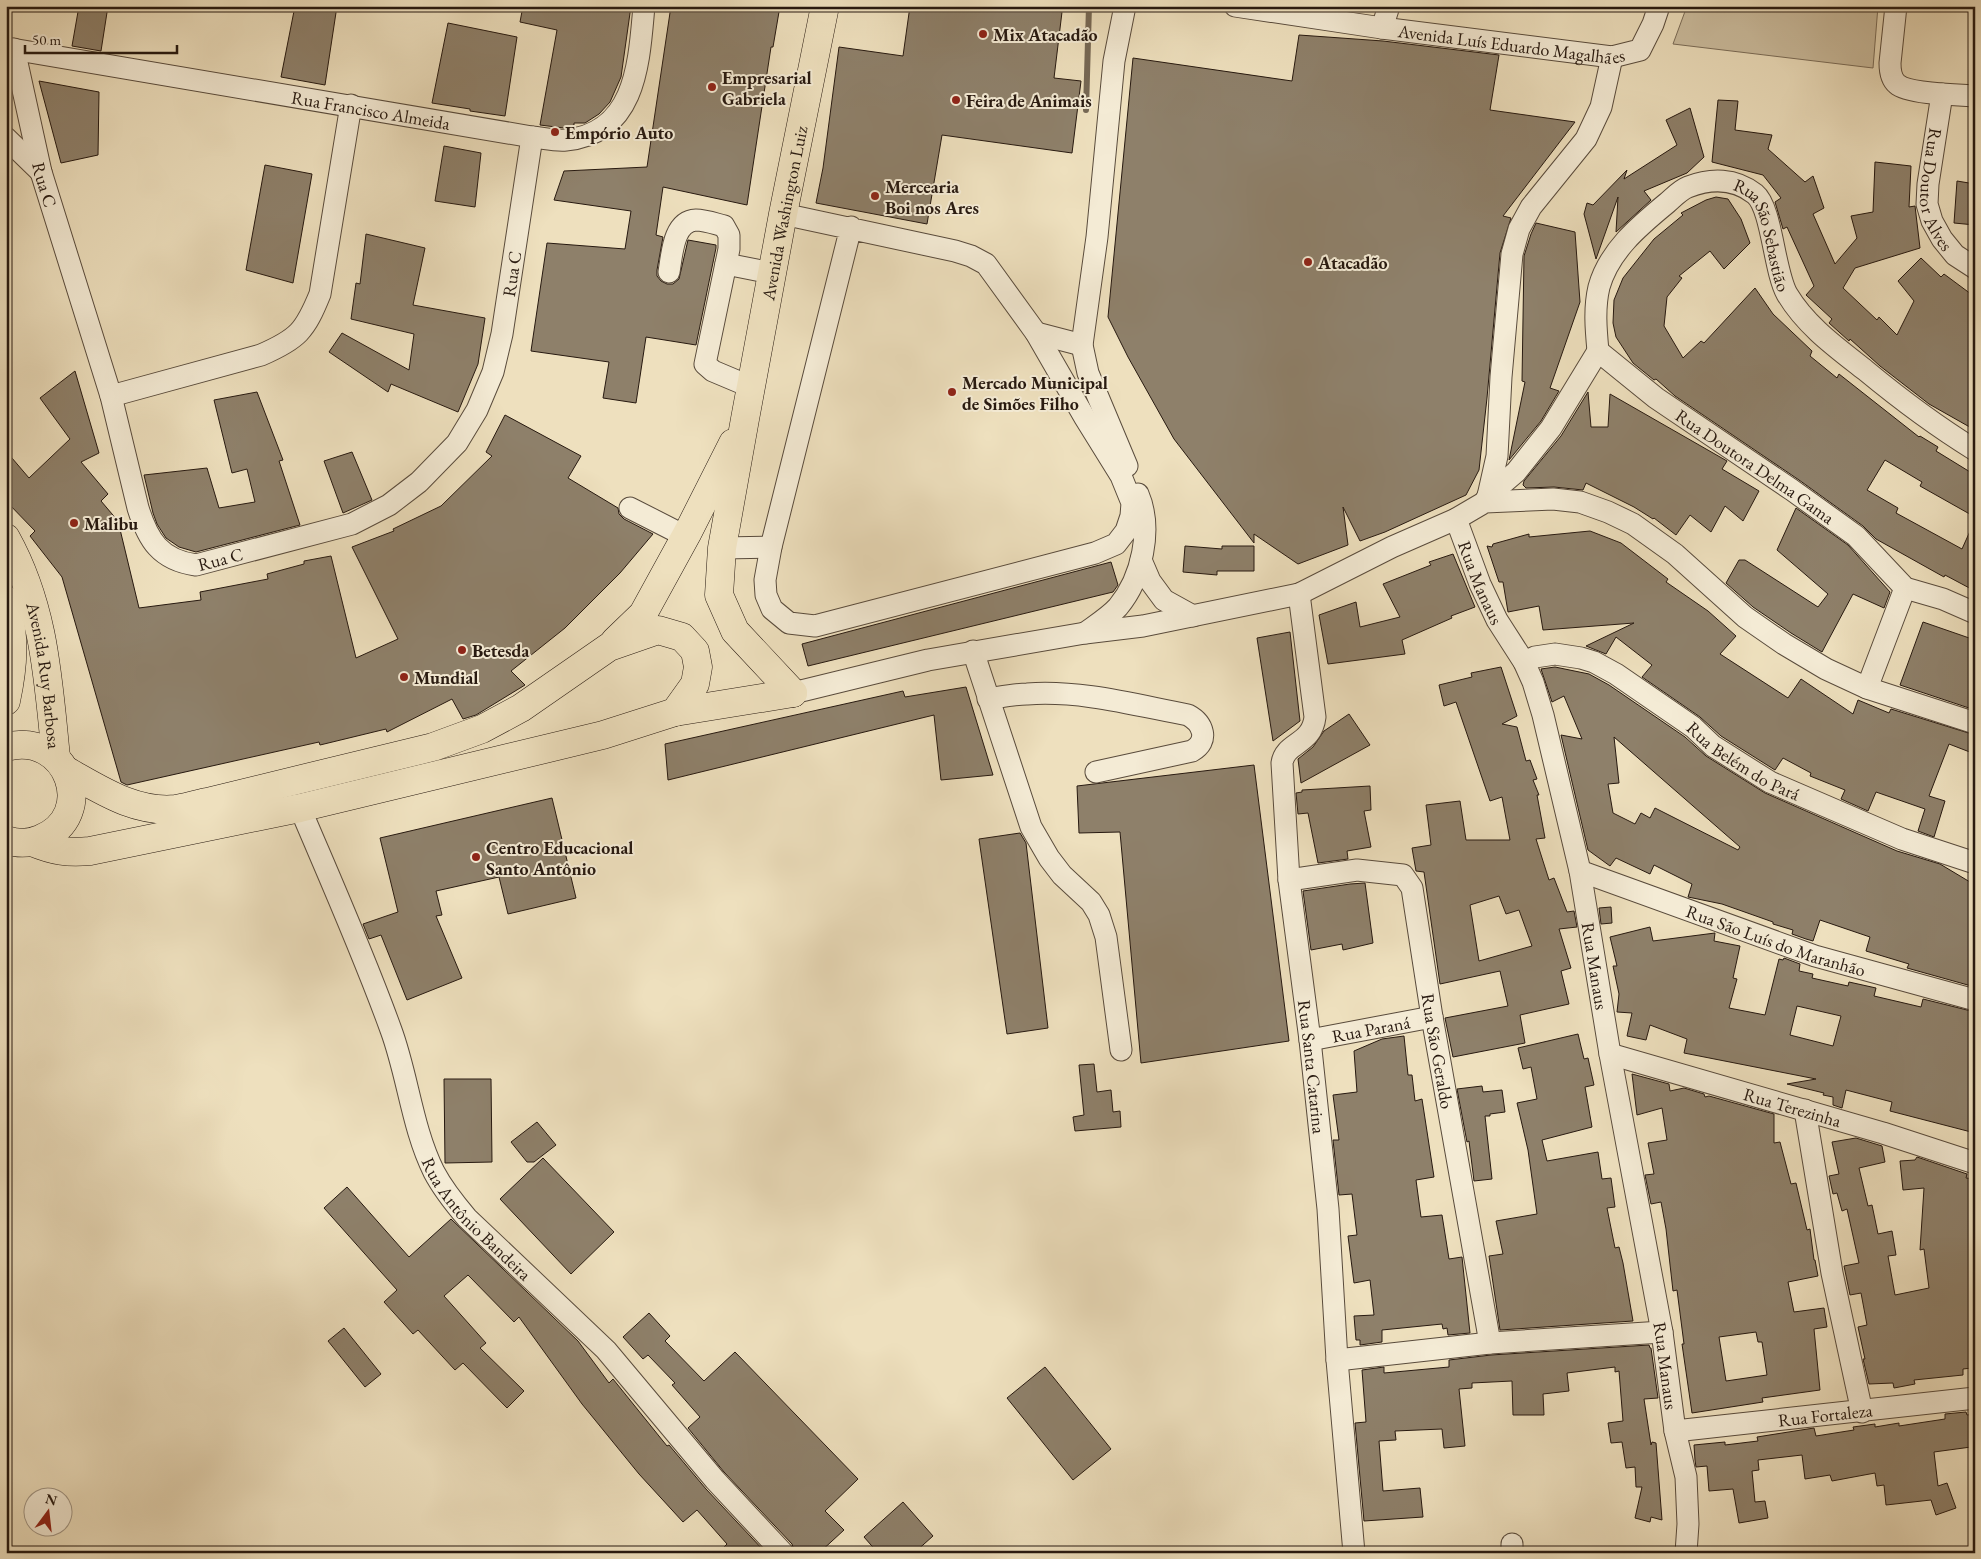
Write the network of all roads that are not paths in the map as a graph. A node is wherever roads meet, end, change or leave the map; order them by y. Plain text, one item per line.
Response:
1 (644, 6) edge
2 (825, 6) edge
3 (1125, 6) edge
4 (1389, 6) edge
5 (1896, 6) edge
6 (1249, 7) edge
7 (1656, 15) edge
8 (1382, 28) junction
9 (10, 48) edge
10 (1612, 57) junction
11 (1942, 94) junction
12 (1975, 96) edge
13 (351, 105) junction
14 (532, 137) junction
15 (6, 138) edge
16 (41, 172) junction
17 (783, 214) junction
18 (851, 227) junction
19 (726, 264) junction
20 (1975, 268) edge
21 (668, 272) dead end
22 (772, 273) junction
23 (1036, 333) junction
24 (1082, 345) junction
25 (1598, 351) junction
26 (751, 387) junction
27 (111, 396) junction
28 (745, 420) junction
29 (1975, 450) edge
30 (1486, 499) junction
31 (630, 508) dead end
32 (1456, 519) junction
33 (727, 520) junction
34 (685, 536) junction
35 (6, 538) edge
36 (722, 548) junction
37 (771, 548) junction
38 (1141, 560) junction
39 (1905, 588) junction
40 (1299, 594) junction
41 (6, 600) edge
42 (1975, 613) edge
43 (1193, 616) junction
44 (1085, 633) junction
45 (609, 647) junction
46 (973, 651) junction
47 (1524, 662) junction
48 (1868, 688) junction
49 (793, 693) junction
50 (988, 699) junction
51 (6, 701) edge
52 (675, 712) junction
53 (1975, 723) edge
54 (6, 747) edge
55 (61, 764) junction
56 (1096, 772) dead end
57 (300, 808) junction
58 (17, 847) edge
59 (1975, 863) edge
60 (1580, 872) junction
61 (1289, 880) junction
62 (1975, 1000) edge
63 (1432, 1017) junction
64 (1310, 1040) junction
65 (1121, 1050) dead end
66 (1610, 1054) junction
67 (1804, 1110) junction
68 (1975, 1163) edge
69 (1662, 1332) junction
70 (1490, 1344) junction
71 (1337, 1360) junction
72 (1975, 1398) edge
73 (1862, 1412) junction
74 (1675, 1431) junction
75 (783, 1553) edge
76 (1354, 1553) edge
77 (1686, 1553) edge

1 - 14 street, Rua Francisco Almeida
2 - 17 main road, Avenida Washington Luiz
3 - 24 street
4 - 8 street
5 - 11 street
6 - 8 street, Avenida Luís Eduardo Magalhães
7 - 10 street, Avenida Luís Eduardo Magalhães
8 - 10 street, Avenida Luís Eduardo Magalhães
9 - 13 street, Rua Francisco Almeida
9 - 16 street, Rua C
10 - 30 street
11 - 12 street
11 - 20 street, Rua Doutor Alves
13 - 14 street, Rua Francisco Almeida
13 - 27 street
14 - 27 street, Rua C
15 - 16 street
16 - 27 street, Rua C
17 - 18 street
17 - 22 main road, Avenida Washington Luiz
18 - 23 street
18 - 37 street
19 - 21 street
19 - 22 street
19 - 26 street
22 - 26 main road, Avenida Washington Luiz
23 - 24 street
23 - 37 street
24 - 38 street
25 - 29 street, Rua São Sebastião
25 - 30 street
25 - 39 street, Rua Doutora Delma Gama
26 - 28 main road, Avenida Washington Luiz
28 - 33 main road, Avenida Washington Luiz
28 - 34 main road, Avenida Washington Luiz
30 - 32 street
30 - 48 street
31 - 34 street
32 - 40 street
32 - 47 street, Rua Manaus
33 - 34 main road
33 - 36 main road, Avenida Washington Luiz
34 - 45 main road, Avenida Washington Luiz
35 - 55 main road, Avenida Ruy Barbosa
36 - 37 street
36 - 49 main road, Avenida Washington Luiz
38 - 43 street
38 - 44 street
39 - 42 street
39 - 48 street
40 - 43 street
40 - 61 street, Rua Santa Catarina
41 - 51 main road
43 - 44 street
44 - 46 street
45 - 52 main road
45 - 55 main road
46 - 49 street
46 - 50 street
47 - 59 street, Rua Belém do Pará
47 - 60 street, Rua Manaus
48 - 53 street
49 - 52 main road
50 - 56 street
50 - 65 street
52 - 57 main road
54 - 55 main road
55 - 58 main road, Avenida Ruy Barbosa
57 - 58 main road
57 - 75 street, Rua Antônio Bandeira
60 - 62 street, Rua São Luís do Maranhão
60 - 66 street, Rua Manaus
61 - 63 street, Rua São Geraldo
61 - 64 street, Rua Santa Catarina
63 - 64 street, Rua Paraná
63 - 70 street, Rua São Geraldo
64 - 71 street, Rua Santa Catarina
66 - 67 street, Rua Terezinha
66 - 69 street, Rua Manaus
67 - 68 street, Rua Terezinha
67 - 73 street
69 - 70 street
69 - 74 street, Rua Manaus
70 - 71 street
71 - 76 street, Rua Santa Catarina
72 - 73 street, Rua Fortaleza
73 - 74 street, Rua Fortaleza
74 - 77 street, Rua Manaus

